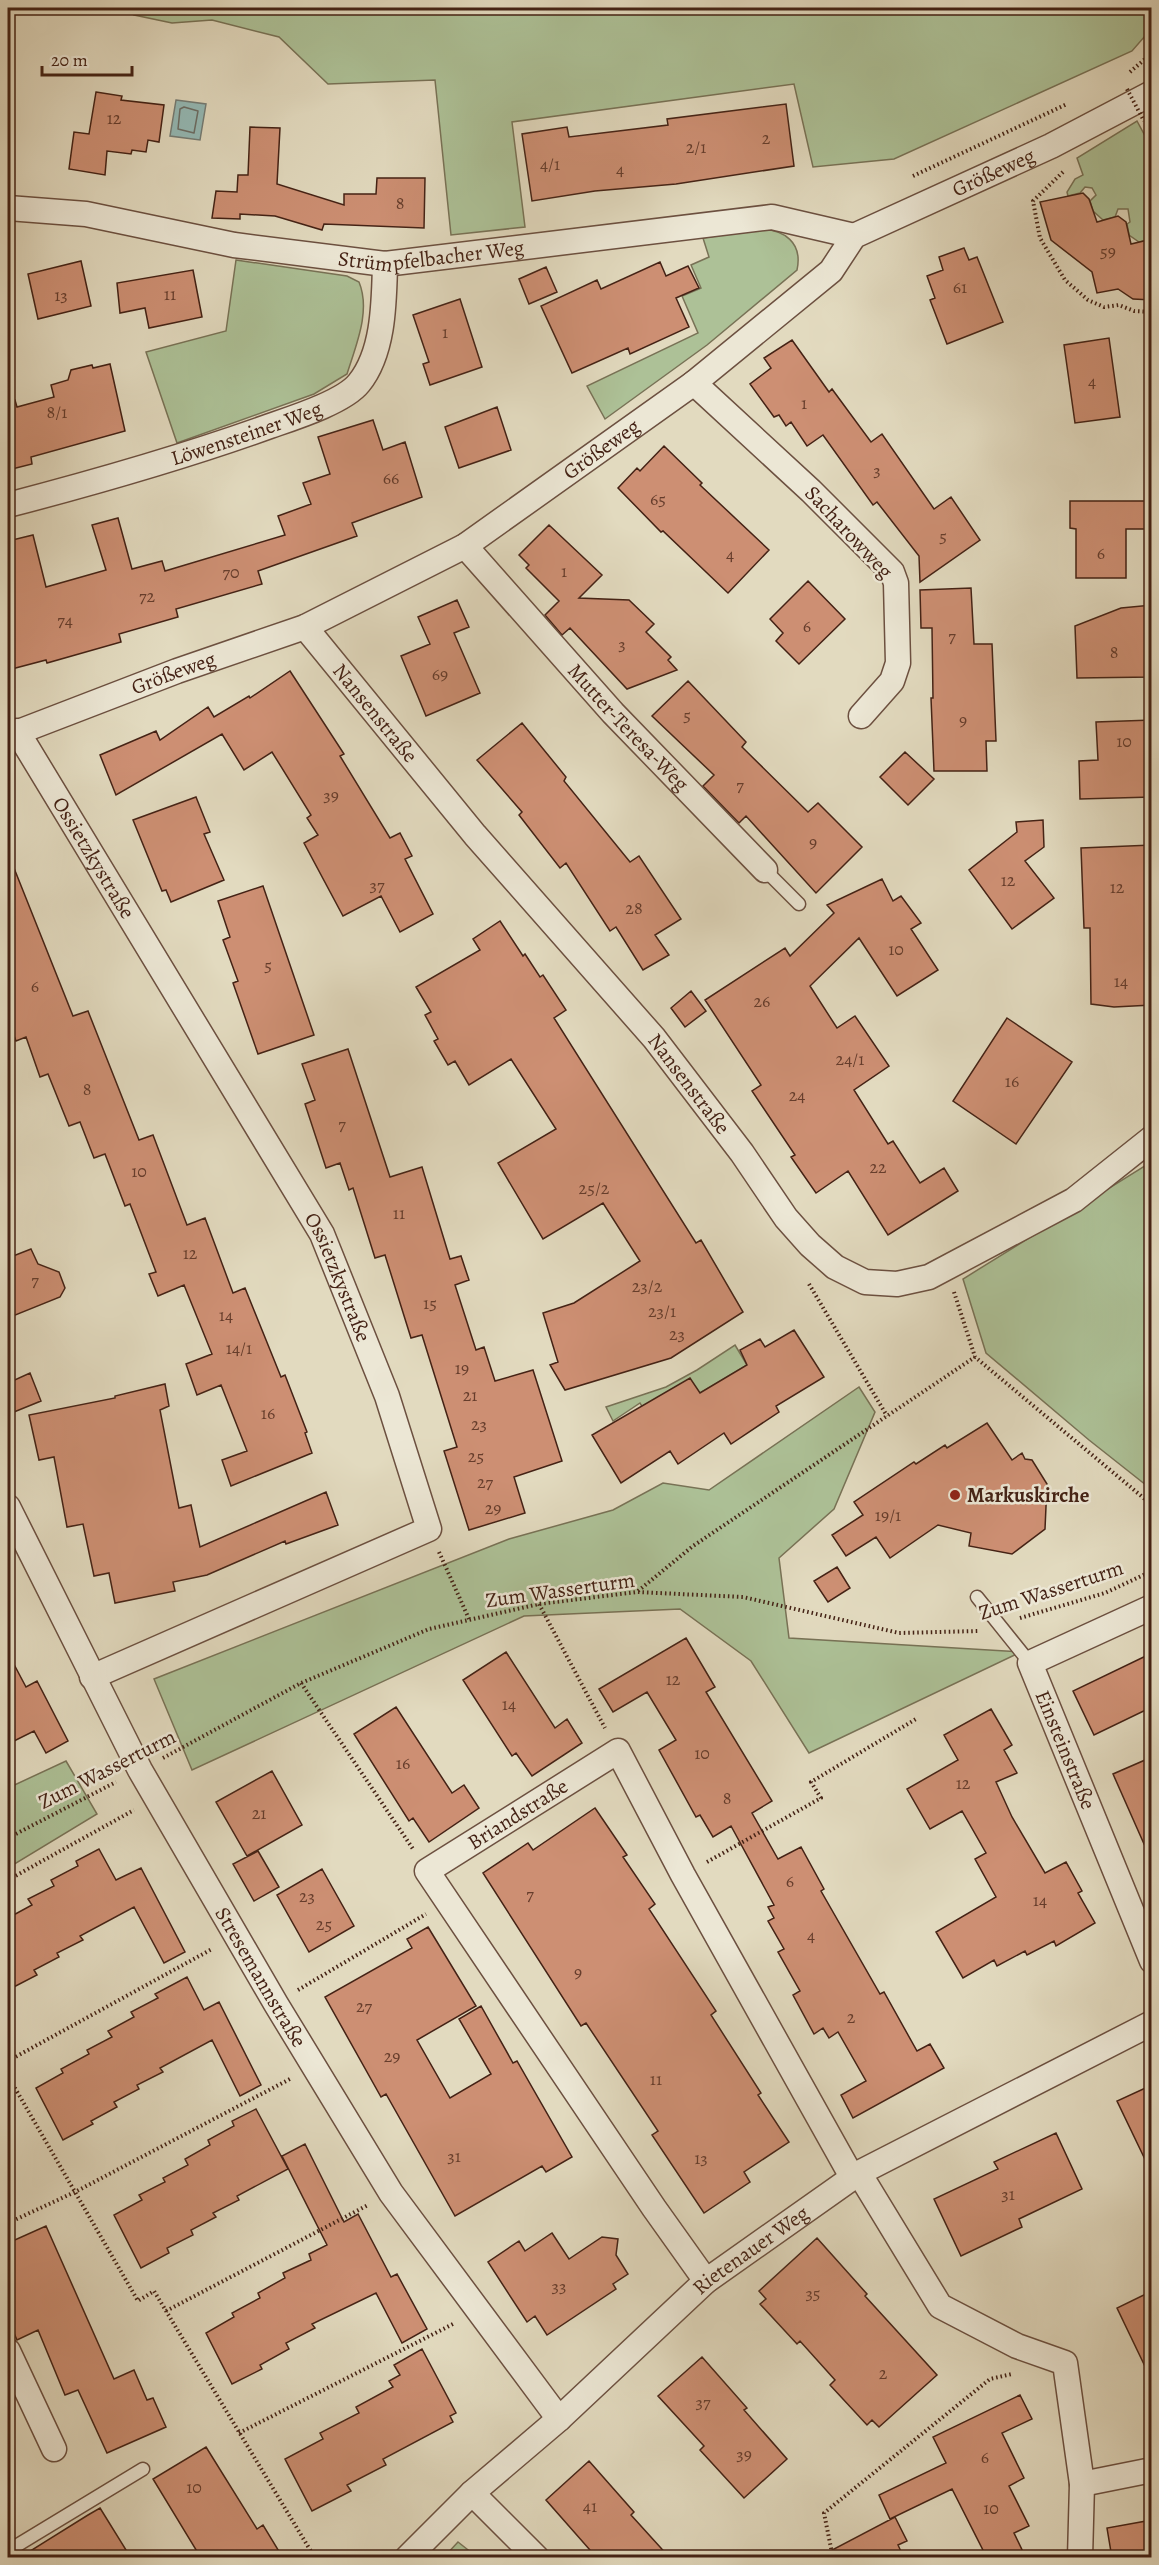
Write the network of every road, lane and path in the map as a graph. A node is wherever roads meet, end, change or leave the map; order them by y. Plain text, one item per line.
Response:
1 (1152, 53) edge
2 (1122, 78) dead end
3 (1127, 88) dead end
4 (1152, 93) edge
5 (1144, 121) dead end
6 (1066, 169) dead end
7 (8, 208) edge
8 (854, 236) junction
9 (385, 264) junction
10 (1152, 312) edge
11 (694, 383) junction
12 (8, 505) edge
13 (465, 546) junction
14 (305, 627) junction
15 (861, 716) dead end
16 (12, 733) edge
17 (765, 870) joint
18 (799, 904) dead end
19 (1152, 1138) edge
20 (946, 1269) junction
21 (809, 1284) dead end
22 (975, 1357) junction
23 (888, 1416) junction
24 (1152, 1505) edge
25 (8, 1507) edge
26 (429, 1529) junction
27 (1152, 1571) edge
28 (637, 1592) junction
29 (977, 1597) dead end
30 (539, 1604) junction
31 (1152, 1607) edge
32 (469, 1619) junction
33 (1000, 1625) junction
34 (1030, 1663) junction
35 (92, 1677) junction
36 (300, 1683) junction
37 (916, 1719) dead end
38 (618, 1751) junction
39 (140, 1770) junction
40 (156, 1798) junction
41 (8, 1838) edge
42 (427, 1870) junction
43 (683, 1875) junction
44 (8, 1880) edge
45 (447, 1902) junction
46 (236, 1935) junction
47 (1152, 1961) edge
48 (276, 2004) junction
49 (1152, 2023) edge
50 (8, 2061) edge
51 (314, 2066) junction
52 (8, 2076) edge
53 (855, 2175) junction
54 (75, 2192) junction
55 (391, 2193) junction
56 (8, 2223) edge
57 (706, 2282) junction
58 (166, 2311) junction
59 (477, 2311) junction
60 (8, 2351) edge
61 (1022, 2372) dead end
62 (559, 2419) junction
63 (239, 2433) junction
64 (54, 2449) dead end
65 (143, 2469) dead end
66 (1152, 2470) edge
67 (1082, 2484) junction
68 (472, 2493) junction
69 (8, 2554) edge
70 (315, 2558) edge
71 (407, 2558) edge
72 (537, 2558) edge
73 (833, 2558) edge
74 (1080, 2558) edge

1 - 2 path
3 - 5 path, bridge
4 - 8 street, Größeweg
6 - 10 path
7 - 9 street, Strümpfelbacher Weg
8 - 9 street, Strümpfelbacher Weg
8 - 11 street, Größeweg
9 - 12 street, Löwensteiner Weg
11 - 13 street, Größeweg
11 - 15 street, Sacharowweg
13 - 14 street, Größeweg
13 - 17 street, Mutter-Teresa-Weg
14 - 16 street, Größeweg
14 - 20 street, Nansenstraße
16 - 26 street, Ossietzkystraße
17 - 18 lane, Mutter-Teresa-Weg
19 - 20 street, Nansenstraße
20 - 22 path
21 - 23 path
22 - 23 path
22 - 24 path
23 - 28 path
25 - 35 street, Stresemannstraße
26 - 32 path
26 - 35 street
27 - 33 path, Zum Wasserturm
28 - 30 path, Zum Wasserturm
28 - 33 path, Zum Wasserturm
29 - 33 lane
30 - 32 path, Zum Wasserturm
30 - 38 path
31 - 34 street, Einsteinstraße
32 - 36 path, Zum Wasserturm
33 - 34 lane
34 - 47 street, Einsteinstraße
35 - 39 street, Stresemannstraße
36 - 39 path, Zum Wasserturm
36 - 42 path
37 - 43 path
38 - 42 street, Briandstraße
38 - 43 street
39 - 40 street, Stresemannstraße
39 - 41 path, Zum Wasserturm
40 - 44 path
40 - 46 street, Stresemannstraße
42 - 45 street
43 - 53 street
45 - 48 path
45 - 57 street
46 - 48 street, Stresemannstraße
46 - 50 path
48 - 51 street, Stresemannstraße
49 - 53 street, Rietenauer Weg
51 - 54 path
51 - 55 street, Stresemannstraße
52 - 54 path
53 - 57 street, Rietenauer Weg
53 - 67 street
54 - 56 path
54 - 58 path
55 - 58 path
55 - 59 street, Stresemannstraße
57 - 62 street, Rietenauer Weg
58 - 63 path
59 - 62 street, Stresemannstraße
59 - 63 path
60 - 64 street
61 - 73 path
62 - 68 street, Rietenauer Weg
63 - 70 path
65 - 69 lane
66 - 67 street
67 - 74 street
68 - 71 street, Rietenauer Weg
68 - 72 street

